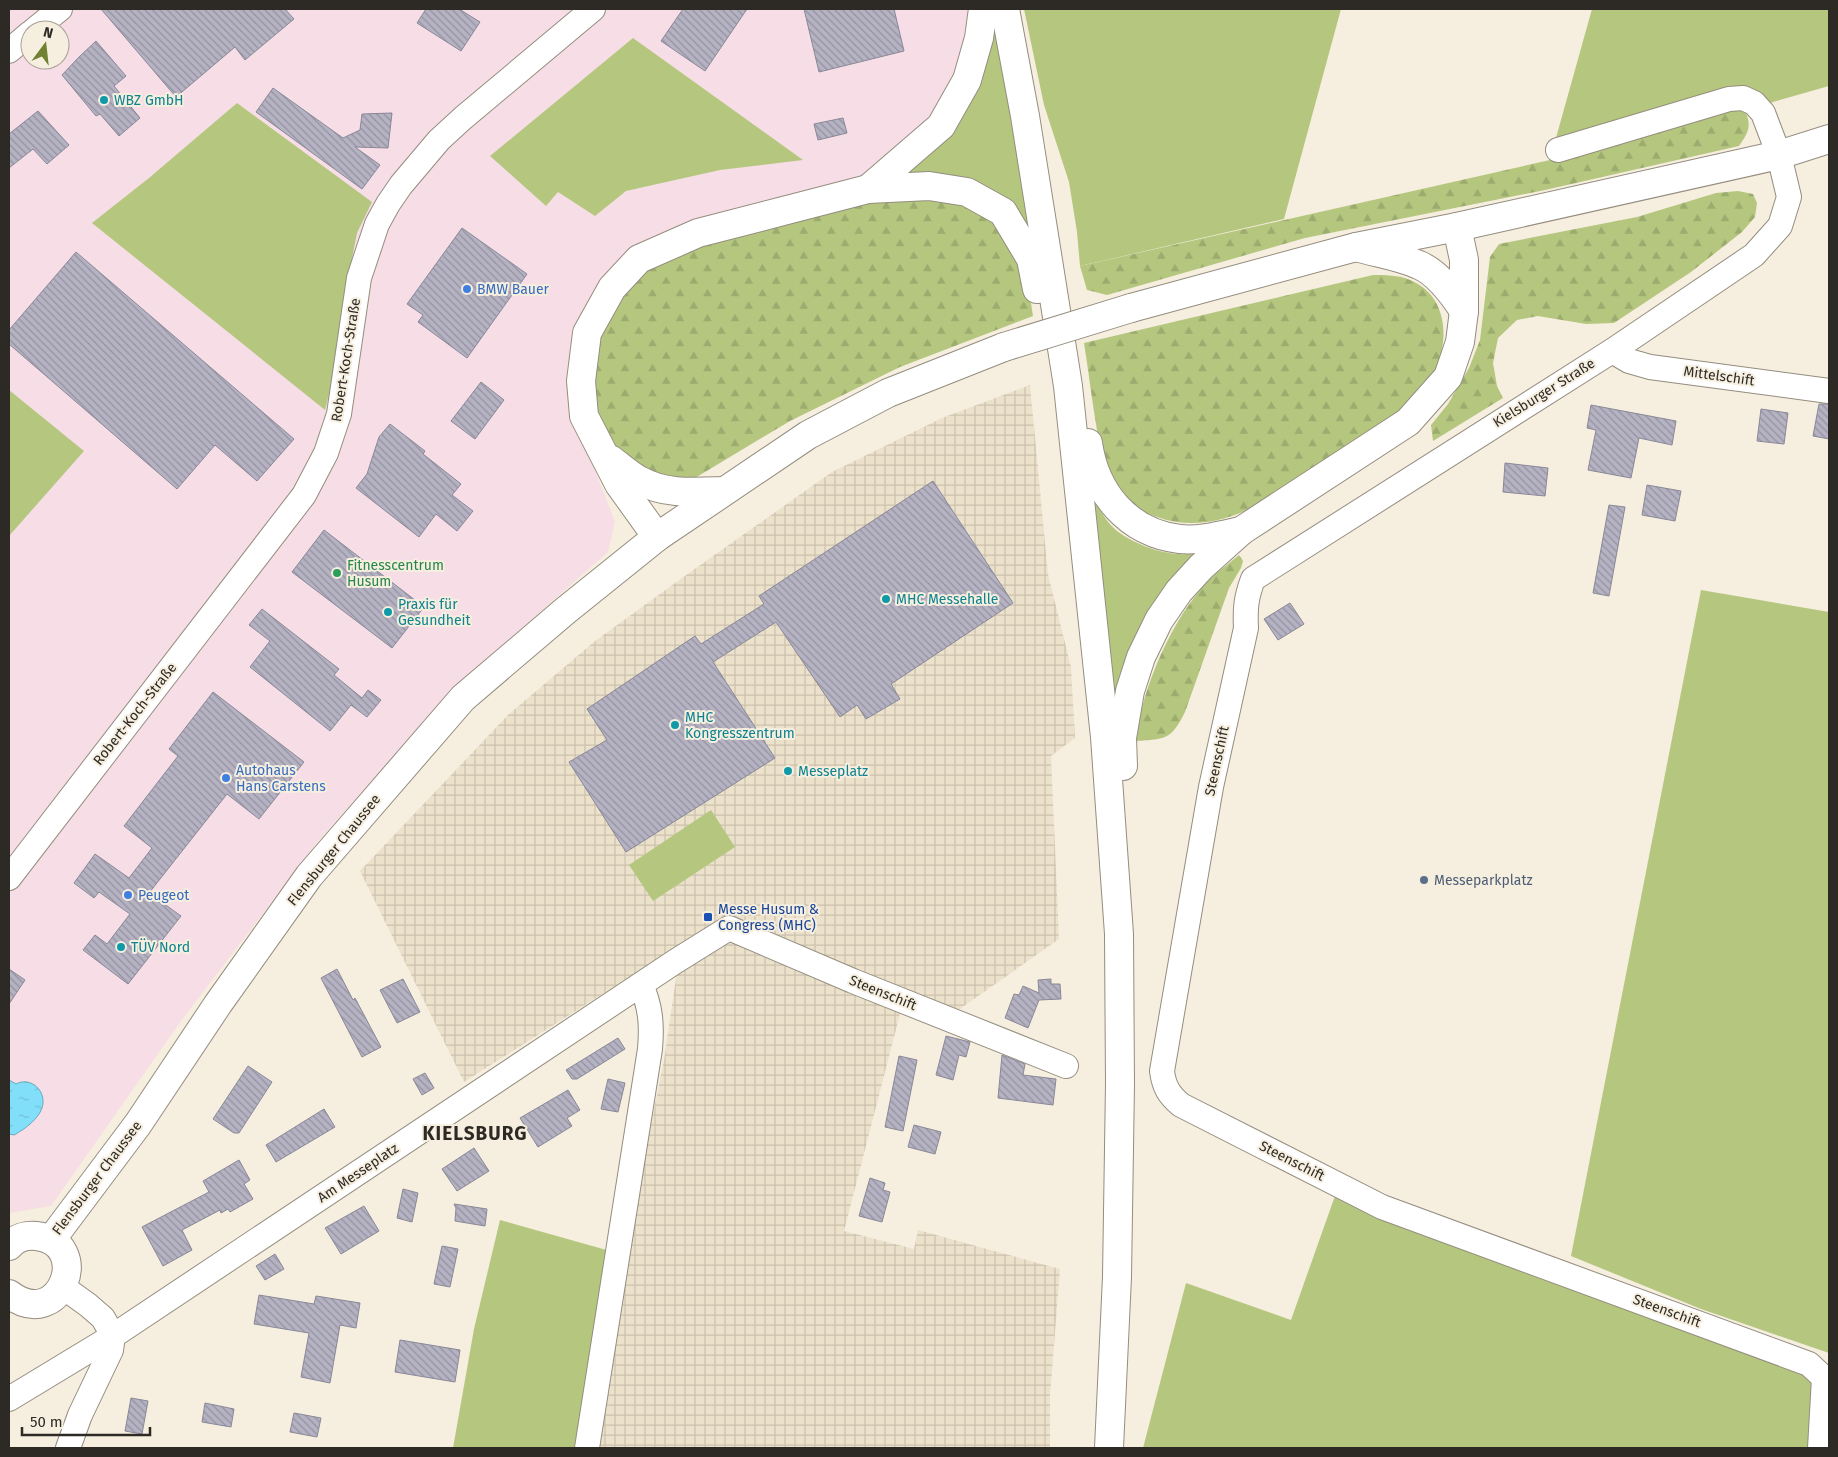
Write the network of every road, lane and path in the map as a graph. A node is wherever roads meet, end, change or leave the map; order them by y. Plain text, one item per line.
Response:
1 (60, 9) edge
2 (593, 9) edge
3 (983, 9) edge
4 (1005, 9) edge
5 (46, 20) edge
6 (20, 42) edge
7 (9, 51) edge
8 (1829, 139) edge
9 (1558, 150) dead end
10 (1779, 155) junction
11 (868, 190) junction
12 (1457, 228) junction
13 (1356, 247) junction
14 (1464, 311) junction
15 (1612, 351) junction
16 (1064, 355) junction
17 (1068, 386) junction
18 (1829, 391) edge
19 (603, 454) junction
20 (724, 491) junction
21 (1241, 531) junction
22 (656, 537) junction
23 (1246, 596) joint
24 (9, 878) edge
25 (729, 928) joint
26 (1119, 934) junction
27 (641, 985) junction
28 (1066, 1066) dead end
29 (51, 1240) junction
30 (10, 1244) edge
31 (62, 1287) junction
32 (9, 1295) edge
33 (113, 1336) junction
34 (9, 1399) edge
35 (68, 1448) edge
36 (588, 1448) edge
37 (1109, 1448) edge
38 (1820, 1448) edge

1 - 5 street
2 - 24 street, Robert-Koch-Straße
3 - 11 main road
4 - 16 main road
6 - 7 street
8 - 10 main road, Flensburger Chaussee
9 - 10 street, Kielsburger Straße
10 - 12 main road, Flensburger Chaussee
10 - 15 street, Kielsburger Straße
11 - 17 main road
11 - 19 main road
12 - 13 main road, Flensburger Chaussee
12 - 14 main road
13 - 14 main road
13 - 20 main road, Flensburger Chaussee, bridge
14 - 21 main road
15 - 18 street, Mittelschift
15 - 23 street, Kielsburger Straße
16 - 17 main road
16 - 21 main road
17 - 26 main road
19 - 20 main road
19 - 22 main road
20 - 22 main road, Flensburger Chaussee
21 - 26 main road
22 - 29 main road, Flensburger Chaussee
23 - 38 street, Steenschift
25 - 27 street, Am Messeplatz
25 - 28 street, Steenschift
26 - 37 main road
27 - 33 street, Am Messeplatz
27 - 36 street
29 - 30 main road, Flensburger Chaussee
29 - 31 main road, Flensburger Chaussee
31 - 32 main road
31 - 33 street
33 - 34 street, Am Messeplatz
33 - 35 street

